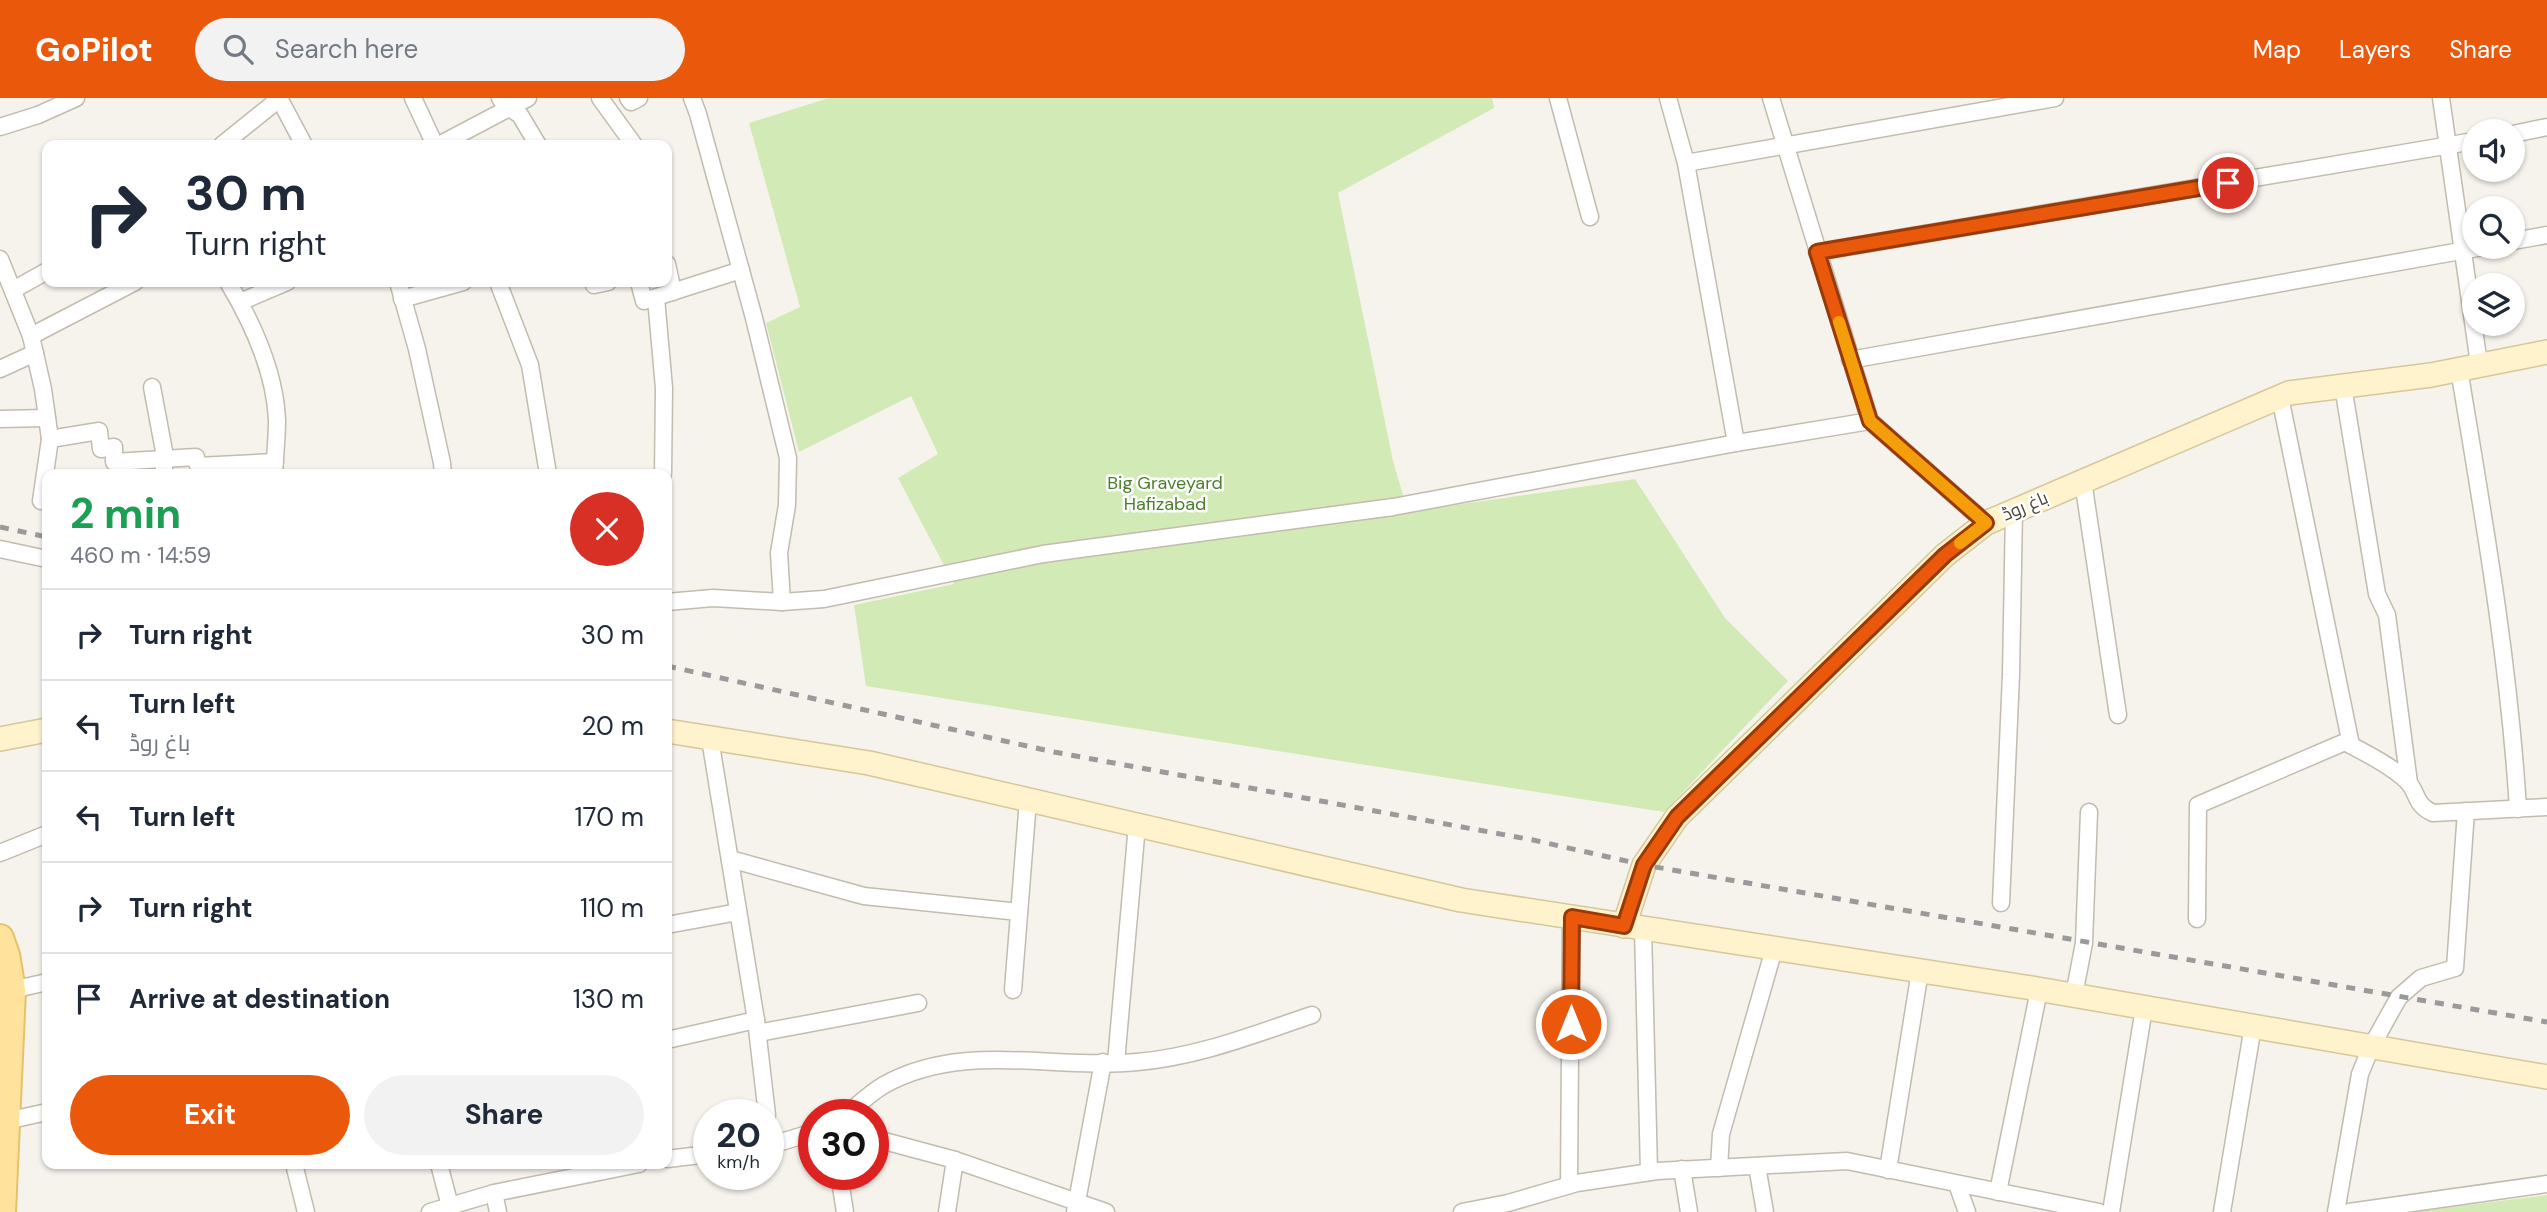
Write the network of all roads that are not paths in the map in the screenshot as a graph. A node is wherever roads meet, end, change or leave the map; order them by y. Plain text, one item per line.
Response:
1 (76, 98) edge
2 (413, 98) edge
3 (528, 98) edge
4 (600, 98) edge
5 (628, 98) edge
6 (639, 98) edge
7 (692, 98) edge
8 (1558, 98) edge
9 (1668, 98) edge
10 (1771, 98) edge
11 (2055, 98) edge
12 (2441, 98) edge
13 (279, 99) edge
14 (505, 103) edge
15 (0, 127) edge
16 (2547, 127) edge
17 (2525, 132) edge
18 (228, 140) edge
19 (301, 140) edge
20 (432, 140) edge
21 (442, 140) edge
22 (535, 140) edge
23 (630, 140) edge
24 (2462, 143) edge
25 (1785, 144) junction
26 (2448, 146) junction
27 (1686, 163) junction
28 (1590, 217) dead end
29 (2547, 235) edge
30 (2525, 239) edge
31 (2461, 251) junction
32 (1817, 252) junction
33 (0, 259) edge
34 (741, 270) junction
35 (42, 274) edge
36 (125, 287) edge
37 (231, 287) edge
38 (276, 287) edge
39 (399, 287) edge
40 (445, 287) edge
41 (500, 287) edge
42 (640, 287) edge
43 (672, 287) edge
44 (13, 290) junction
45 (673, 292) junction
46 (656, 298) junction
47 (402, 299) junction
48 (240, 303) junction
49 (31, 336) junction
50 (2547, 352) edge
51 (35, 354) junction
52 (1850, 360) junction
53 (2469, 366) junction
54 (0, 369) edge
55 (2343, 386) junction
56 (152, 387) dead end
57 (2280, 397) junction
58 (47, 418) junction
59 (0, 419) edge
60 (1870, 421) junction
61 (50, 439) junction
62 (1736, 443) junction
63 (164, 467) edge
64 (275, 468) edge
65 (46, 469) edge
66 (443, 469) edge
67 (547, 469) edge
68 (663, 469) edge
69 (2083, 481) junction
70 (42, 493) edge
71 (41, 500) dead end
72 (2014, 511) junction
73 (1986, 523) junction
74 (0, 549) edge
75 (42, 558) edge
76 (672, 602) edge
77 (782, 602) junction
78 (2118, 715) dead end
79 (42, 731) edge
80 (672, 732) edge
81 (0, 739) edge
82 (710, 739) junction
83 (2351, 745) junction
84 (2409, 783) junction
85 (1028, 800) junction
86 (2547, 807) edge
87 (2518, 809) junction
88 (2466, 811) junction
89 (2090, 812) dead end
90 (1137, 825) junction
91 (42, 836) edge
92 (0, 853) edge
93 (730, 859) junction
94 (2001, 902) dead end
95 (738, 912) junction
96 (1019, 912) junction
97 (1572, 917) junction
98 (2197, 919) dead end
99 (672, 924) edge
100 (1634, 927) junction
101 (1, 944) edge
102 (1774, 948) junction
103 (1920, 971) junction
104 (42, 983) edge
105 (12, 990) junction
106 (1013, 990) dead end
107 (2039, 990) junction
108 (2074, 995) junction
109 (918, 1003) dead end
110 (2144, 1008) junction
111 (1312, 1015) dead end
112 (757, 1027) junction
113 (2253, 1027) junction
114 (672, 1039) edge
115 (2371, 1046) junction
116 (1109, 1062) junction
117 (2547, 1077) edge
118 (765, 1099) edge
119 (866, 1099) edge
120 (4, 1106) edge
121 (42, 1111) edge
122 (889, 1142) edge
123 (693, 1156) edge
124 (672, 1159) edge
125 (955, 1160) junction
126 (2, 1163) edge
127 (1757, 1166) junction
128 (1719, 1168) junction
129 (295, 1169) edge
130 (440, 1169) edge
131 (614, 1169) edge
132 (1682, 1170) junction
133 (1888, 1170) junction
134 (1650, 1172) junction
135 (1957, 1184) junction
136 (2547, 1184) edge
137 (1569, 1185) junction
138 (842, 1190) edge
139 (1998, 1192) junction
140 (494, 1193) junction
141 (450, 1206) junction
142 (1076, 1208) edge
143 (1481, 1210) edge
144 (2, 1212) edge
145 (306, 1212) edge
146 (430, 1212) edge
147 (498, 1212) edge
148 (845, 1212) edge
149 (947, 1212) edge
150 (1106, 1212) edge
151 (1462, 1212) edge
152 (1689, 1212) edge
153 (1765, 1212) edge
154 (1967, 1212) edge
155 (2099, 1212) edge
156 (2111, 1212) edge
157 (2222, 1212) edge
158 (2336, 1212) edge
159 (2349, 1212) edge

1 - 15 street
2 - 20 street
3 - 14 street
4 - 23 street
5 - 6 street
7 - 34 street
8 - 28 street
9 - 27 street
10 - 25 street
11 - 25 street
12 - 26 street
13 - 18 street
13 - 19 street
14 - 21 street
14 - 22 street
16 - 17 street
24 - 26 street
25 - 27 street
25 - 32 street
26 - 31 street
26 - 32 street
27 - 62 street
29 - 30 street
31 - 52 street
31 - 53 street
32 - 52 street
33 - 44 street
34 - 45 street
34 - 77 street
35 - 44 street
36 - 49 street
37 - 48 street
38 - 48 street
39 - 47 street
40 - 47 street
41 - 67 street
42 - 46 street
43 - 45 street
44 - 49 street
45 - 46 street
46 - 68 street
47 - 66 street
48 - 64 street
49 - 51 street
50 - 53 street, باغ روڈ
51 - 54 street
51 - 58 street
52 - 60 street
53 - 55 street, باغ روڈ
53 - 87 street
55 - 57 street, باغ روڈ
55 - 84 street
56 - 63 street
57 - 69 street, باغ روڈ
57 - 83 street
58 - 59 street
58 - 61 street
60 - 62 street
60 - 73 street
61 - 63 street
61 - 65 street
62 - 77 street
63 - 64 street
69 - 72 street, باغ روڈ
69 - 78 street
70 - 71 street
72 - 73 street, باغ روڈ
72 - 94 street
73 - 100 street, باغ روڈ
74 - 75 street
76 - 77 street
79 - 81 street
80 - 82 street
82 - 85 street
82 - 93 street
83 - 84 street
83 - 98 street
84 - 88 street
85 - 90 street
85 - 96 street
86 - 87 street
87 - 88 street
88 - 115 street
89 - 108 street
90 - 97 street
90 - 116 street
91 - 92 street
93 - 95 street
93 - 96 street
95 - 99 street
95 - 112 street
96 - 106 street
97 - 100 street
97 - 137 street
100 - 102 street
100 - 134 street
101 - 105 main road
102 - 103 street
102 - 128 street
103 - 107 street
103 - 133 street
104 - 105 street
105 - 120 main road
107 - 108 street
107 - 139 street
108 - 110 street
109 - 112 street
110 - 113 street
110 - 156 street
111 - 116 street
112 - 114 street
112 - 118 street
113 - 115 street
113 - 157 street
115 - 117 street
115 - 158 street
116 - 119 street
116 - 142 street
120 - 121 street
120 - 126 main road
122 - 125 street
123 - 124 street
125 - 142 street
125 - 149 street
126 - 144 main road
127 - 128 street
127 - 133 street
127 - 153 street
128 - 132 street
129 - 145 street
130 - 141 street
131 - 140 street
132 - 134 street
132 - 152 street
133 - 135 street
134 - 137 street
135 - 139 street
135 - 154 street
136 - 159 street
137 - 143 street
138 - 148 street
139 - 155 street
140 - 141 street
140 - 147 street
141 - 146 street
142 - 150 street
143 - 151 street

